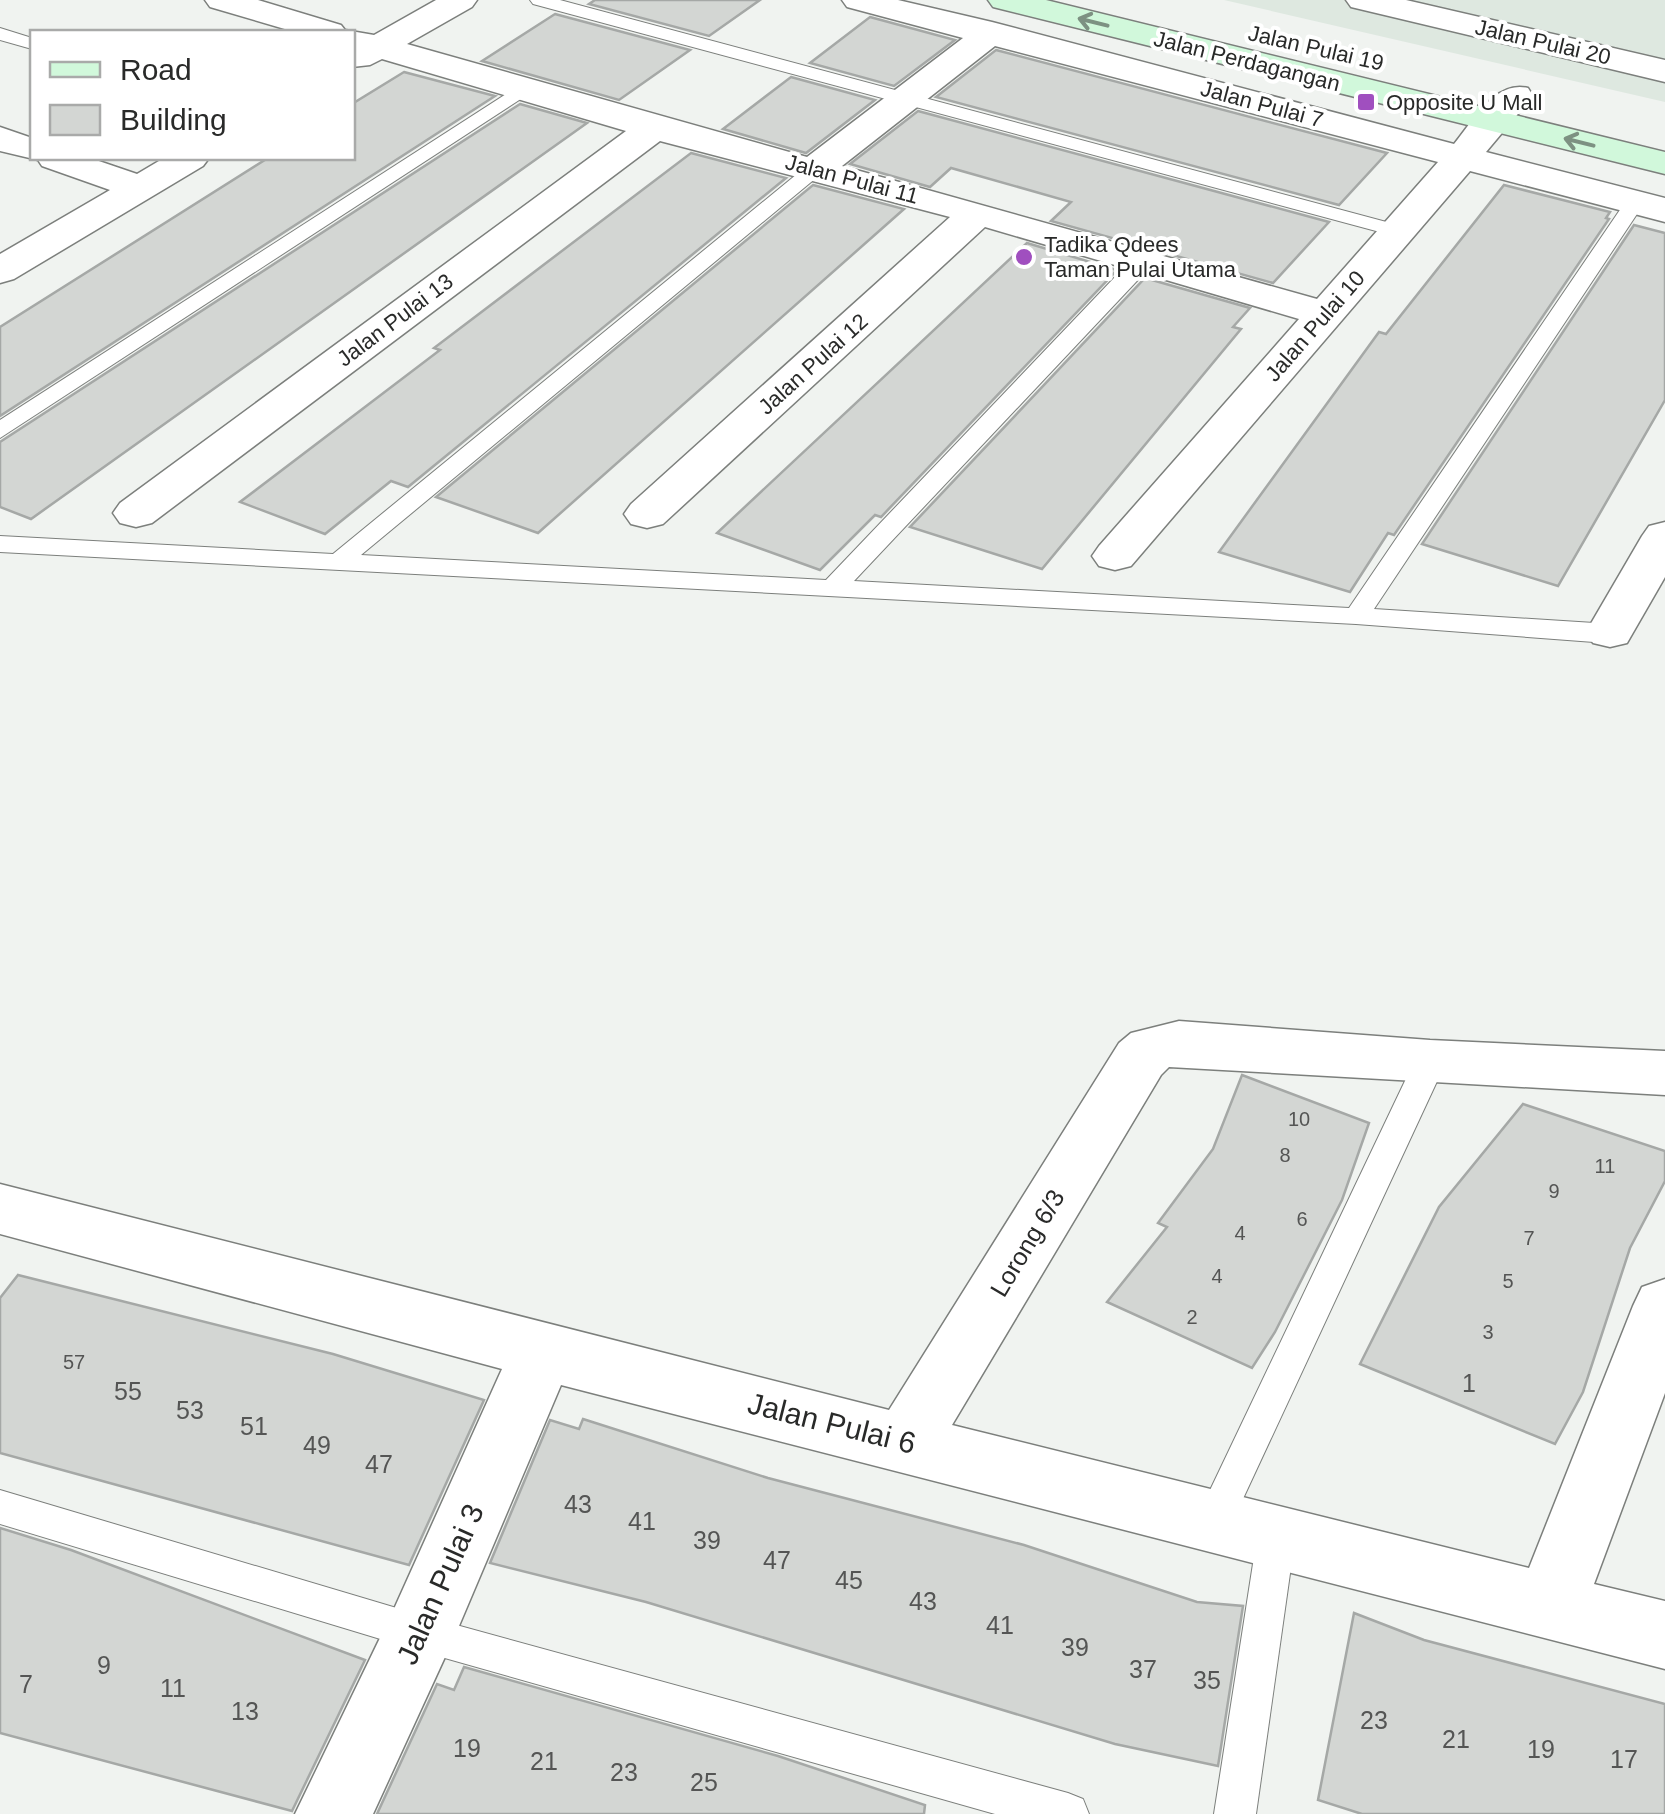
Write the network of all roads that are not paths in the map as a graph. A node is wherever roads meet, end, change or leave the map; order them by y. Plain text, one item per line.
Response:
1 (222, 0) edge
2 (460, 0) edge
3 (538, 0) edge
4 (859, 0) edge
5 (1116, 0) edge
6 (1362, 0) edge
7 (998, 16) edge
8 (323, 30) edge
9 (0, 34) edge
10 (30, 43) edge
11 (361, 49) edge
12 (1665, 70) edge
13 (524, 89) junction
14 (907, 98) junction
15 (1505, 108) junction
16 (654, 128) junction
17 (1665, 132) edge
18 (0, 138) edge
19 (30, 149) edge
20 (1462, 158) junction
21 (61, 160) edge
22 (186, 160) edge
23 (1665, 163) edge
24 (814, 169) junction
25 (139, 187) junction
26 (1650, 206) edge
27 (978, 213) junction
28 (1398, 232) junction
29 (11, 254) edge
30 (1142, 261) junction
31 (1326, 314) junction
32 (0, 431) edge
33 (136, 513) dead end
34 (648, 514) dead end
35 (1665, 536) edge
36 (0, 544) edge
37 (1116, 556) dead end
38 (339, 562) junction
39 (833, 588) junction
40 (1356, 616) junction
41 (1610, 632) joint
42 (1430, 1062) junction
43 (1665, 1074) edge
44 (0, 1210) edge
45 (1665, 1306) edge
46 (542, 1352) junction
47 (906, 1442) junction
48 (0, 1507) edge
49 (1245, 1529) junction
50 (1551, 1604) junction
51 (420, 1633) junction
52 (1665, 1634) edge
53 (333, 1814) edge
54 (1068, 1814) edge
55 (1235, 1814) edge

1 - 8 street
2 - 11 street
3 - 14 lane
4 - 7 street, Jalan Pulai 7
5 - 15 main road, Jalan Pulai 19
6 - 12 street, Jalan Pulai 20
7 - 14 street
15 -> 7 main road, Jalan Perdagangan
7 - 20 street, Jalan Pulai 7
9 - 10 lane
11 - 13 street, Jalan Pulai 11
13 - 16 street, Jalan Pulai 11
13 - 32 lane
14 - 24 street
14 - 28 lane
15 - 17 main road, Jalan Perdagangan
15 - 20 street, Jalan Pulai 10
23 -> 15 main road, Jalan Perdagangan
16 - 24 street, Jalan Pulai 11
16 - 33 street, Jalan Pulai 13
18 - 19 street
20 - 26 street, Jalan Pulai 7
20 - 28 street, Jalan Pulai 10
21 - 25 street
22 - 25 street
24 - 27 street, Jalan Pulai 11
24 - 38 lane
25 - 29 street
26 - 40 lane
27 - 30 street, Jalan Pulai 11
27 - 34 street, Jalan Pulai 12
28 - 31 street, Jalan Pulai 10
30 - 31 street, Jalan Pulai 11
30 - 39 lane
31 - 37 street, Jalan Pulai 10
35 - 41 street
36 - 38 lane
38 - 39 lane
39 - 40 lane
40 - 41 lane
42 - 43 street
42 - 47 street, Lorong 6/3
42 - 49 lane
44 - 46 street, Jalan Pulai 6
45 - 50 street
46 - 47 street, Jalan Pulai 6
46 - 51 street, Jalan Pulai 3
47 - 49 street, Jalan Pulai 6
48 - 51 lane
49 - 50 street, Jalan Pulai 6
49 - 55 lane
50 - 52 street, Jalan Pulai 6
51 - 53 street, Jalan Pulai 3
51 - 54 lane

